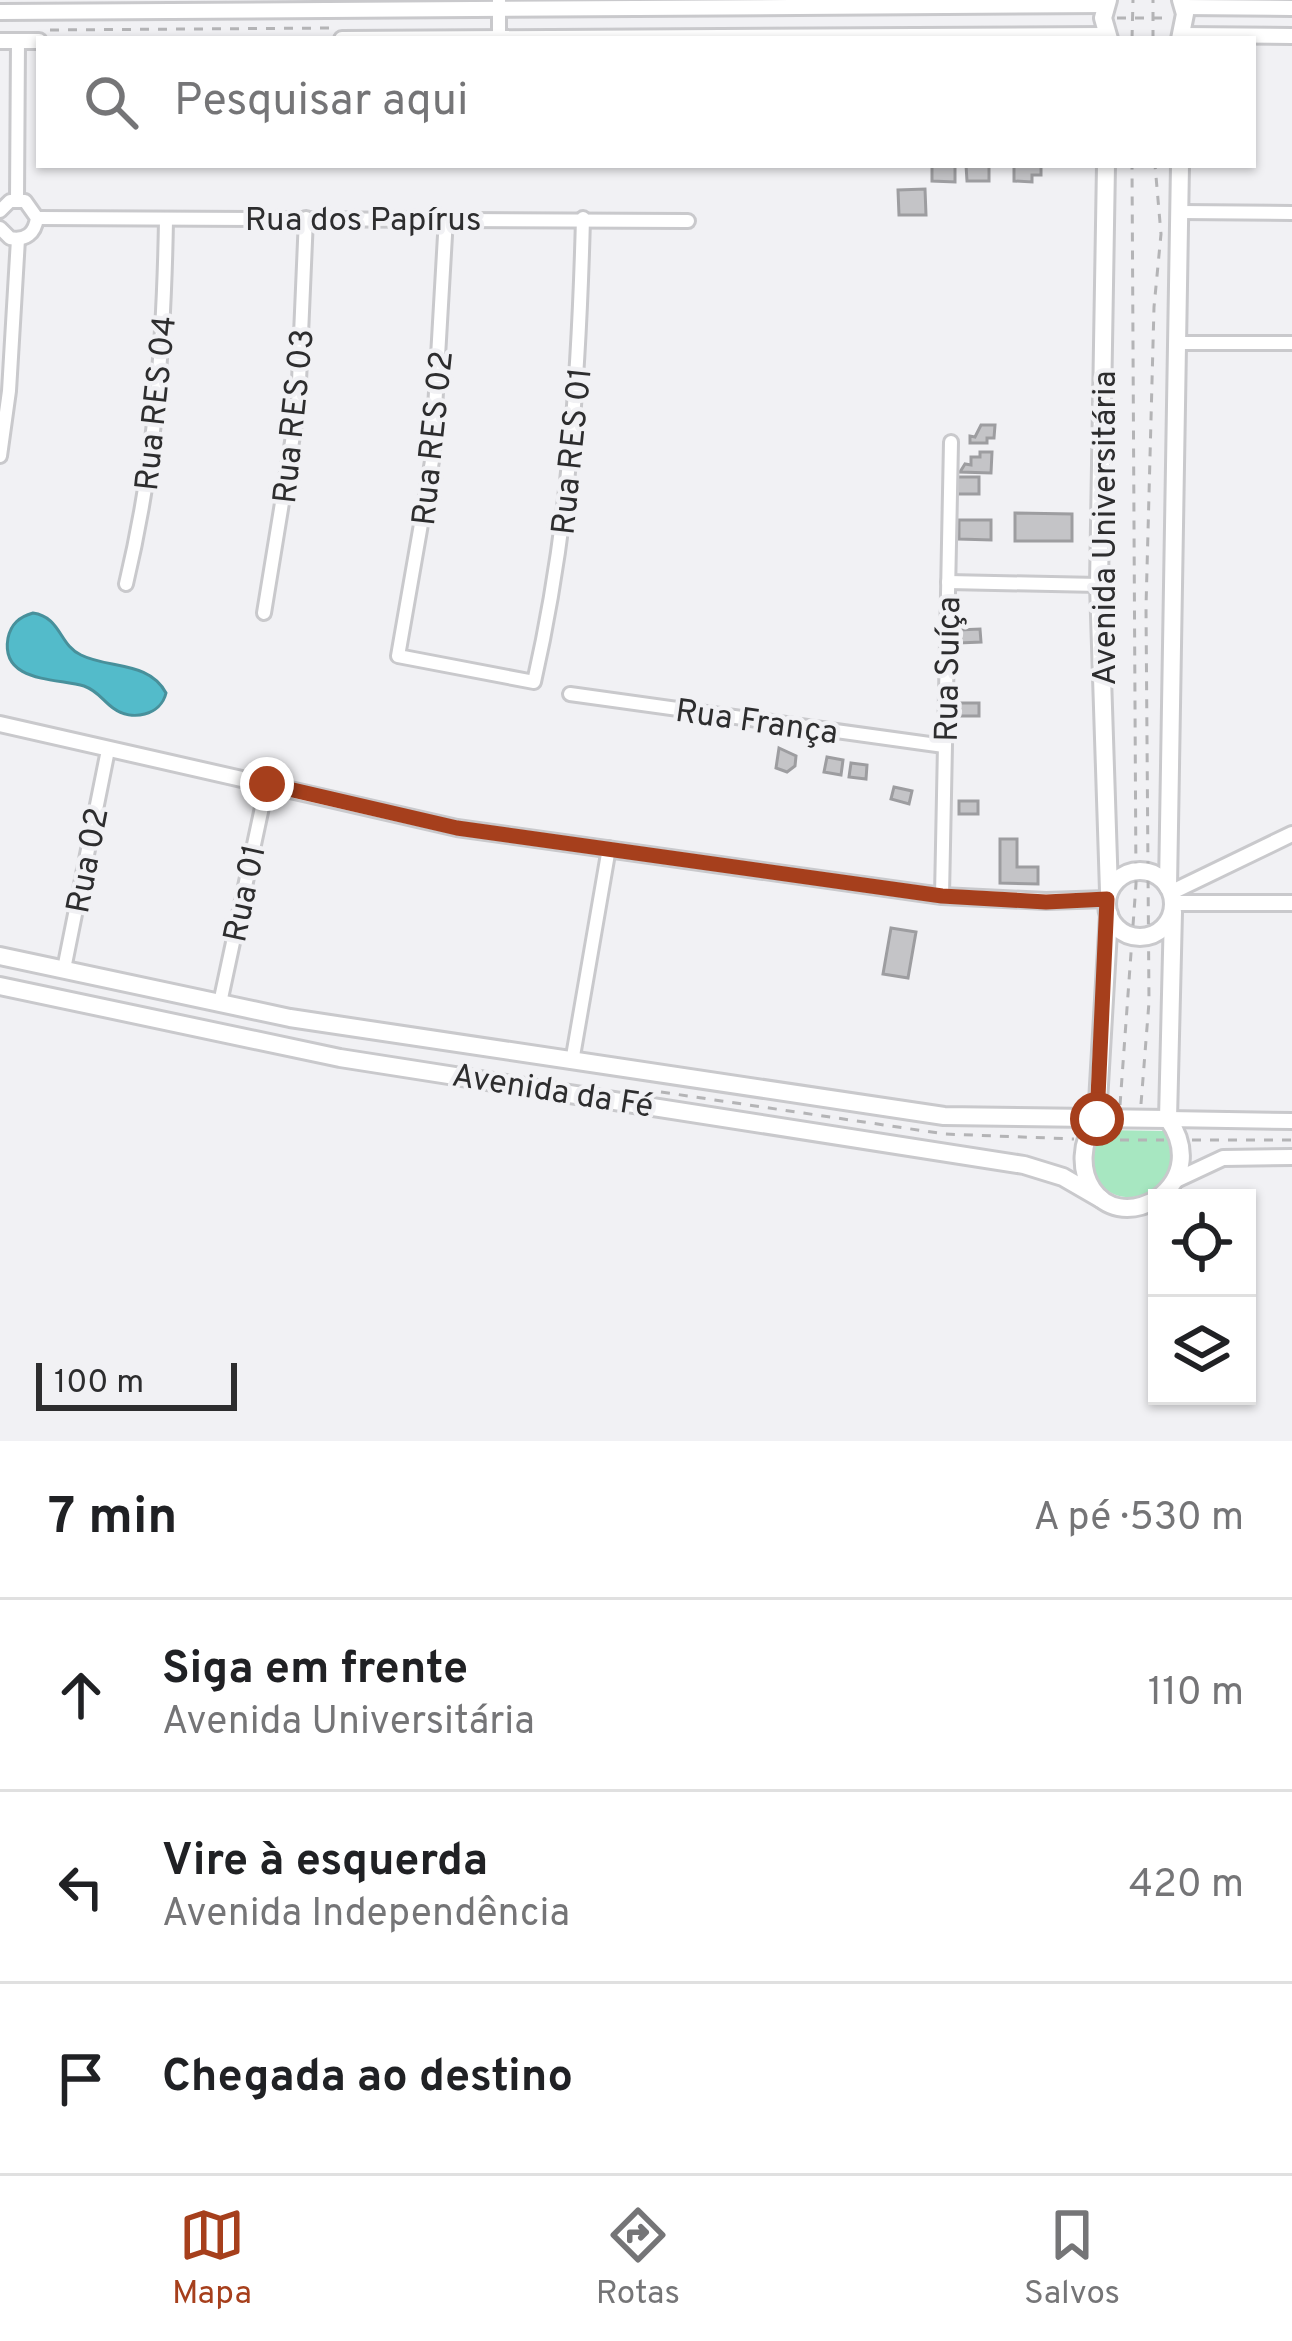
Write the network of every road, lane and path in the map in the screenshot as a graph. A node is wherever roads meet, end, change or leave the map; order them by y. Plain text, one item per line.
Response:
1 (1133, 0) edge
2 (1154, 0) edge
3 (1107, 2) edge
4 (922, 4) edge
5 (1182, 4) edge
6 (322, 5) edge
7 (499, 5) edge
8 (1292, 8) edge
9 (0, 12) edge
10 (499, 36) edge
11 (1108, 36) edge
12 (1132, 36) edge
13 (1153, 36) edge
14 (1181, 36) edge
15 (1256, 36) edge
16 (1292, 36) edge
17 (0, 41) edge
18 (18, 41) junction
19 (36, 41) edge
20 (1106, 168) edge
21 (1132, 168) edge
22 (1156, 168) edge
23 (1180, 168) edge
24 (17, 200) junction
25 (0, 211) edge
26 (1180, 212) junction
27 (1292, 213) edge
28 (38, 218) junction
29 (306, 218) junction
30 (446, 218) junction
31 (584, 218) junction
32 (166, 220) junction
33 (688, 220) dead end
34 (0, 229) edge
35 (18, 239) junction
36 (1178, 343) junction
37 (1292, 343) edge
38 (951, 442) dead end
39 (0, 456) edge
40 (947, 582) junction
41 (126, 584) dead end
42 (1099, 585) junction
43 (264, 613) dead end
44 (534, 682) joint
45 (570, 694) dead end
46 (0, 724) edge
47 (944, 746) junction
48 (108, 750) junction
49 (267, 784) junction
50 (1292, 834) edge
51 (610, 848) junction
52 (1142, 872) junction
53 (942, 896) junction
54 (1172, 898) junction
55 (1108, 902) junction
56 (1292, 903) edge
57 (1142, 936) junction
58 (0, 956) edge
59 (64, 969) junction
60 (0, 986) edge
61 (220, 1003) junction
62 (572, 1062) junction
63 (1119, 1118) junction
64 (1097, 1119) junction
65 (1140, 1119) junction
66 (1168, 1119) junction
67 (1292, 1120) edge
68 (1292, 1157) edge
69 (1176, 1180) junction
70 (1166, 1189) edge
71 (1101, 1199) junction
72 (1148, 1201) edge

1 - 12 path
2 - 13 path
3 - 4 street
3 - 11 main road
4 - 7 street
5 - 8 street
5 - 14 main road
6 - 7 street
6 - 9 street
7 - 10 street
15 - 16 street
17 - 18 street
18 - 19 street
18 - 24 street
20 - 42 main road, Avenida Universitária
21 - 52 path
22 - 52 path
23 - 26 main road, Avenida Universitária
24 - 25 street
24 - 28 street
26 - 27 street
26 - 36 main road, Avenida Universitária
28 - 32 street, Rua dos Papírus
28 - 35 street
29 - 30 street, Rua dos Papírus
29 - 32 street, Rua dos Papírus
29 - 43 street, Rua RES 03
30 - 31 street, Rua dos Papírus
30 - 44 street, Rua RES 02
31 - 33 street, Rua dos Papírus
31 - 44 street, Rua RES 01
32 - 41 street, Rua RES 04
34 - 35 street
35 - 39 street
36 - 37 street
36 - 54 main road, Avenida Universitária
38 - 40 street, Rua Suíça
40 - 42 street
40 - 47 street, Rua Suíça
42 - 55 main road, Avenida Universitária
45 - 47 street, Rua França
46 - 48 street
47 - 53 street, Rua Suíça
48 - 49 street
48 - 59 street, Rua 02
49 - 51 street
49 - 61 street, Rua 01
50 - 54 street
51 - 53 street
51 - 62 street
52 - 54 main road
52 - 55 main road
52 - 57 path
52 - 57 path
53 - 55 street
54 - 56 street
54 - 57 main road
54 - 66 main road, Avenida Universitária
55 - 57 main road
55 - 64 main road, Avenida Universitária
57 - 63 path
57 - 65 path
58 - 59 main road, Avenida da Fé
59 - 61 main road, Avenida da Fé
60 - 71 main road, Avenida da Fé
61 - 62 main road, Avenida da Fé
62 - 64 main road, Avenida da Fé
63 - 64 main road
63 - 65 main road
64 - 71 main road, Avenida Universitária
65 - 66 main road
66 - 67 street
66 - 69 main road, Avenida Universitária
68 - 69 street
69 - 70 main road
71 - 72 main road

